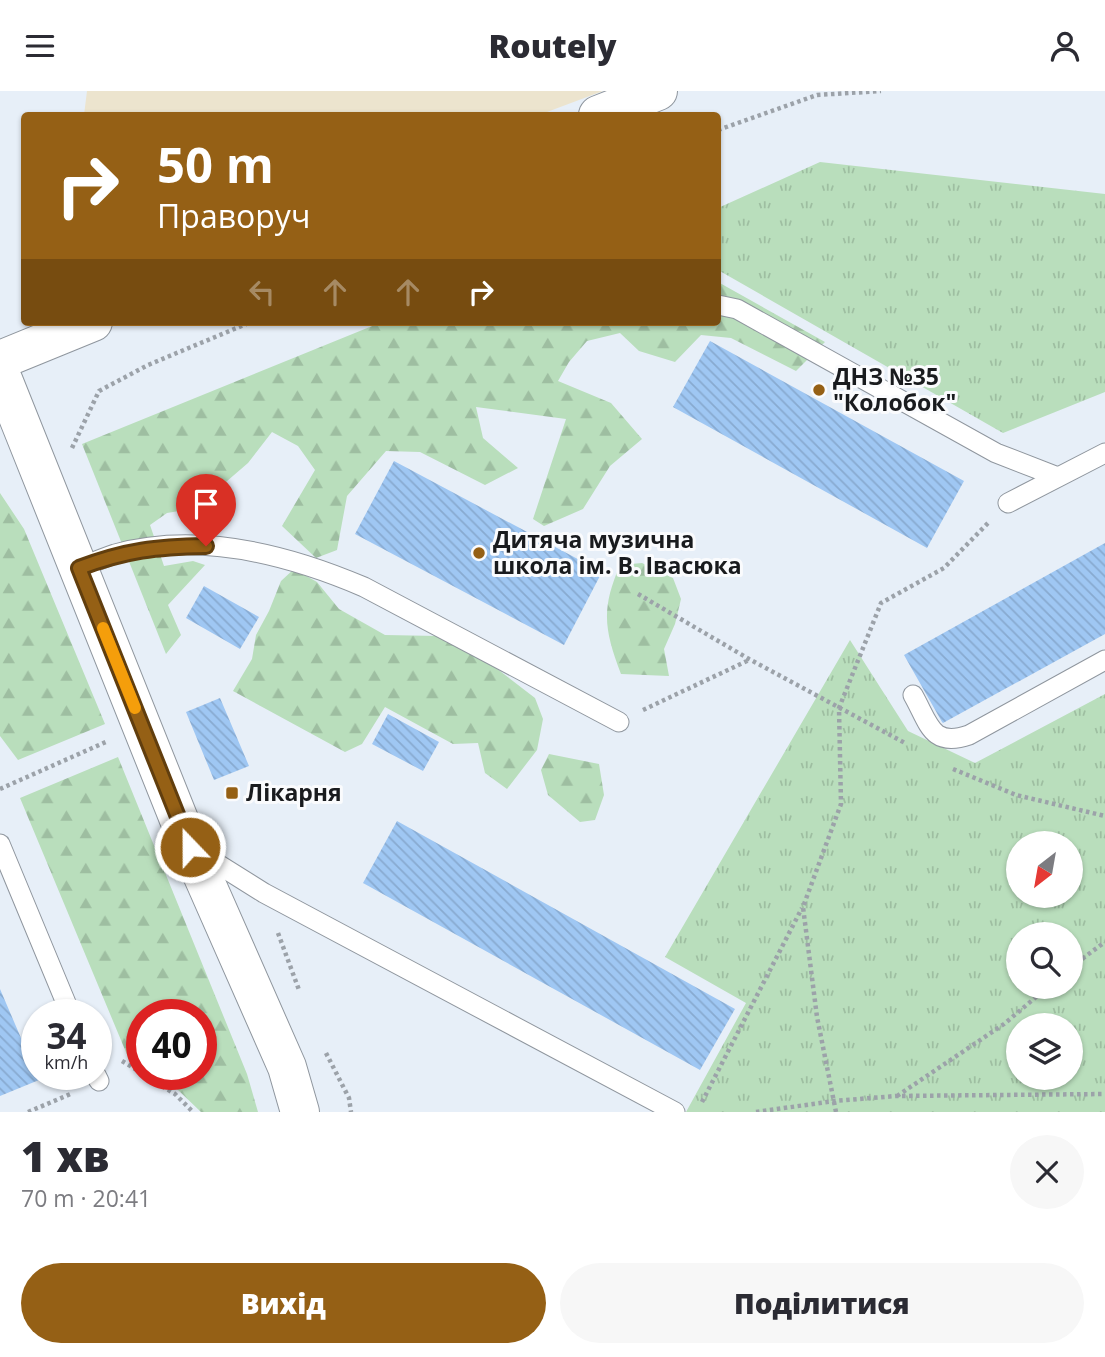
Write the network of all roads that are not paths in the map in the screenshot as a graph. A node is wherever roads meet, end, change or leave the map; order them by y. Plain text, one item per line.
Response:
1 (658, 91) edge
2 (606, 112) edge
3 (721, 306) edge
4 (83, 326) edge
5 (0, 360) edge
6 (0, 372) edge
7 (1105, 453) edge
8 (1058, 477) junction
9 (1008, 503) road end
10 (79, 568) junction
11 (1105, 660) edge
12 (913, 695) dead end
13 (619, 722) road end
14 (0, 844) edge
15 (190, 847) junction
16 (64, 999) edge
17 (300, 1112) edge
18 (675, 1112) edge

1 - 2 street
3 - 8 lane
4 - 5 street
6 - 10 street
7 - 8 lane
8 - 9 lane
10 - 13 lane
10 - 15 street
11 - 12 lane
14 - 16 lane
15 - 17 street
15 - 18 lane

